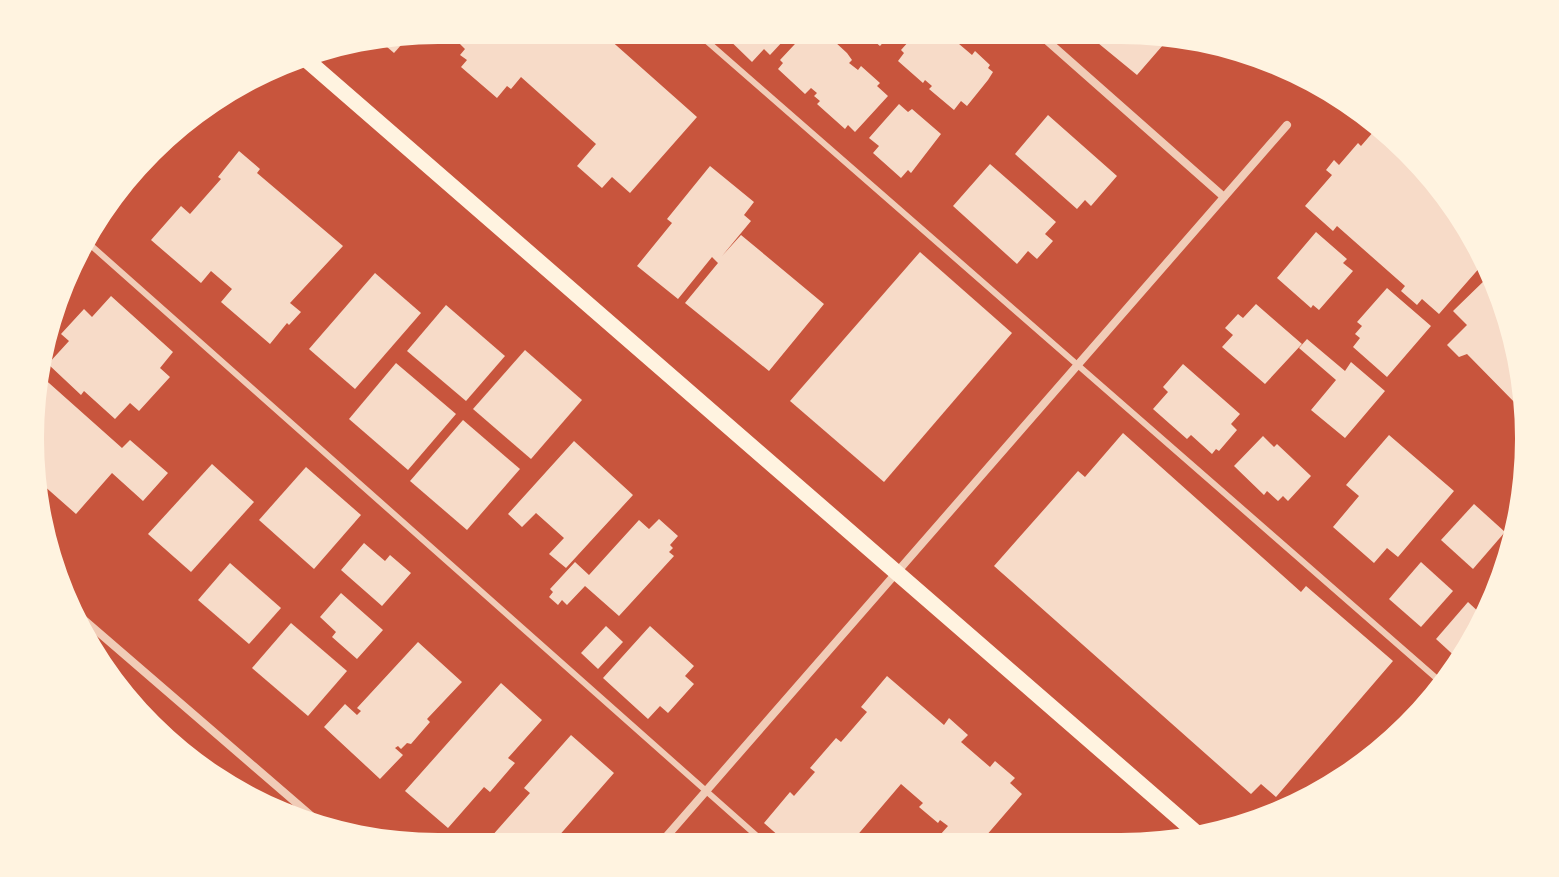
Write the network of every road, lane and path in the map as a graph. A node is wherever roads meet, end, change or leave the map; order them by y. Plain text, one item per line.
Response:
1 (710, 44) edge
2 (1051, 44) edge
3 (312, 65) edge
4 (1287, 125) dead end
5 (1224, 197) junction
6 (94, 248) edge
7 (1077, 365) junction
8 (897, 573) junction
9 (92, 627) edge
10 (1435, 677) edge
11 (705, 793) junction
12 (303, 809) edge
13 (1189, 827) edge
14 (670, 833) edge
15 (753, 833) edge

1 - 7 lane
2 - 5 street
3 - 8 main road
4 - 5 street
5 - 7 street
6 - 11 lane
7 - 8 street
7 - 10 lane
8 - 11 street
8 - 13 main road
9 - 12 street
11 - 14 street
11 - 15 lane

